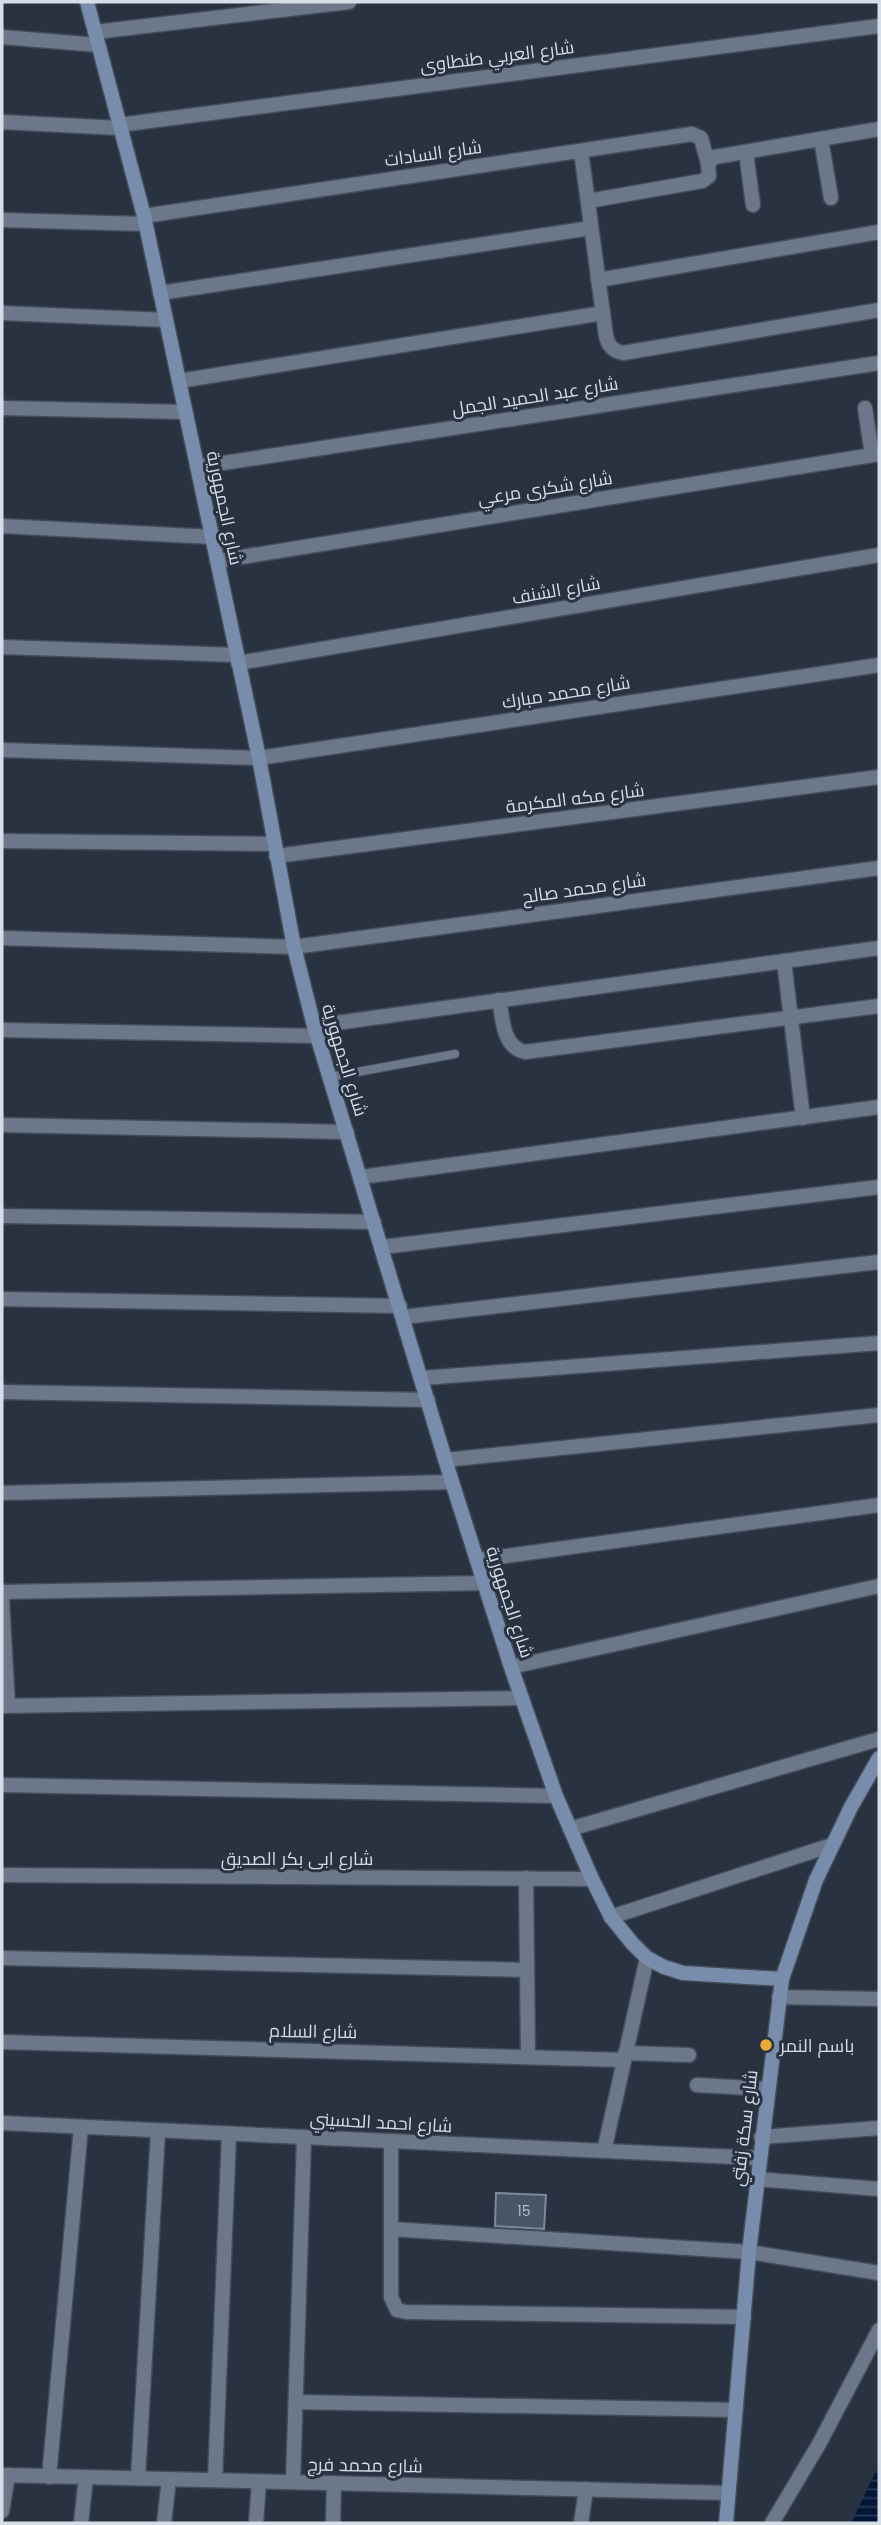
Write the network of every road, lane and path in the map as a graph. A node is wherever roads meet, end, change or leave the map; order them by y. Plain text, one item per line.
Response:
1 (87, 2) edge
2 (349, 2) edge
3 (879, 26) edge
4 (2, 37) edge
5 (97, 38) junction
6 (2, 122) edge
7 (120, 126) junction
8 (879, 129) edge
9 (821, 139) junction
10 (581, 150) junction
11 (746, 152) junction
12 (708, 163) junction
13 (831, 198) dead end
14 (588, 201) junction
15 (753, 205) dead end
16 (2, 220) edge
17 (144, 220) junction
18 (591, 228) junction
19 (879, 232) edge
20 (598, 280) junction
21 (160, 293) junction
22 (879, 310) edge
23 (2, 313) edge
24 (603, 313) junction
25 (166, 320) junction
26 (879, 363) edge
27 (179, 381) junction
28 (2, 408) edge
29 (865, 408) dead end
30 (186, 412) junction
31 (876, 454) edge
32 (197, 467) junction
33 (2, 526) edge
34 (212, 537) junction
35 (879, 555) edge
36 (217, 561) junction
37 (2, 647) edge
38 (238, 659) junction
39 (879, 665) edge
40 (2, 750) edge
41 (259, 758) junction
42 (879, 778) edge
43 (2, 841) edge
44 (275, 850) junction
45 (879, 868) edge
46 (2, 938) edge
47 (294, 947) junction
48 (879, 948) edge
49 (784, 961) junction
50 (499, 1000) junction
51 (879, 1006) edge
52 (790, 1017) junction
53 (2, 1030) edge
54 (316, 1031) junction
55 (455, 1054) dead end
56 (330, 1077) junction
57 (879, 1107) edge
58 (803, 1118) junction
59 (2, 1125) edge
60 (347, 1132) junction
61 (360, 1177) junction
62 (879, 1186) edge
63 (2, 1216) edge
64 (374, 1222) junction
65 (382, 1247) junction
66 (879, 1262) edge
67 (2, 1299) edge
68 (402, 1312) junction
69 (879, 1343) edge
70 (422, 1378) junction
71 (2, 1392) edge
72 (428, 1400) junction
73 (879, 1415) edge
74 (445, 1460) junction
75 (452, 1482) junction
76 (2, 1493) edge
77 (879, 1505) edge
78 (477, 1560) junction
79 (484, 1583) junction
80 (879, 1586) edge
81 (2, 1592) edge
82 (2, 1600) edge
83 (511, 1667) junction
84 (522, 1698) junction
85 (5, 1706) edge
86 (879, 1739) edge
87 (879, 1758) edge
88 (2, 1785) edge
89 (556, 1796) junction
90 (570, 1829) junction
91 (832, 1845) junction
92 (2, 1875) edge
93 (526, 1878) junction
94 (592, 1879) junction
95 (611, 1917) junction
96 (2, 1958) edge
97 (647, 1958) junction
98 (527, 1970) junction
99 (782, 1979) junction
100 (779, 1997) junction
101 (879, 1998) edge
102 (2, 2042) edge
103 (689, 2055) dead end
104 (528, 2056) junction
105 (625, 2056) junction
106 (697, 2085) dead end
107 (767, 2089) junction
108 (2, 2125) edge
109 (81, 2127) junction
110 (879, 2128) edge
111 (158, 2131) junction
112 (229, 2134) junction
113 (304, 2137) junction
114 (761, 2137) junction
115 (391, 2141) junction
116 (604, 2151) junction
117 (759, 2158) junction
118 (757, 2179) junction
119 (879, 2189) edge
120 (391, 2229) junction
121 (749, 2252) junction
122 (879, 2273) edge
123 (744, 2317) junction
124 (879, 2330) edge
125 (296, 2402) junction
126 (736, 2410) junction
127 (5, 2475) edge
128 (49, 2477) junction
129 (86, 2477) junction
130 (138, 2478) junction
131 (169, 2479) junction
132 (215, 2480) junction
133 (259, 2482) junction
134 (293, 2482) junction
135 (334, 2483) junction
136 (586, 2489) junction
137 (728, 2493) junction
138 (2, 2511) edge
139 (81, 2523) edge
140 (164, 2523) edge
141 (256, 2523) edge
142 (333, 2523) edge
143 (581, 2523) edge
144 (726, 2523) edge
145 (772, 2523) edge

1 - 5 street, شارع الجمهورية
2 - 5 street
3 - 7 street, شارع العربي طنطاوى
4 - 5 street
5 - 7 street, شارع الجمهورية
6 - 7 street, شارع العربي طنطاوى
7 - 17 street, شارع الجمهورية
8 - 9 street
9 - 11 street
9 - 13 street
10 - 12 street, شارع السادات
10 - 14 street
10 - 17 street, شارع السادات
11 - 12 street
11 - 15 street
12 - 14 street
14 - 18 street
16 - 17 street, شارع السادات
17 - 21 street, شارع الجمهورية
18 - 20 street
18 - 21 street
19 - 20 street
20 - 24 street
21 - 25 street, شارع الجمهورية
22 - 24 street
23 - 25 street
24 - 27 street
25 - 27 street, شارع الجمهورية
26 - 32 street, شارع عبد الحميد الجمل
27 - 30 street, شارع الجمهورية
28 - 30 street
29 - 31 street
30 - 32 street, شارع الجمهورية
31 - 36 street, شارع شكرى مرعي
32 - 34 street, شارع الجمهورية
33 - 34 street
34 - 36 street, شارع الجمهورية
35 - 38 street, شارع الشنف
36 - 38 street, شارع الجمهورية
37 - 38 street, شارع الشنف
38 - 41 street, شارع الجمهورية
39 - 41 street, شارع محمد مبارك
40 - 41 street, شارع محمد مبارك
41 - 44 street, شارع الجمهورية
42 - 44 street, شارع مكه المكرمة
43 - 44 street, شارع مكه المكرمة
44 - 47 street, شارع الجمهورية
45 - 47 street, شارع محمد صالح
46 - 47 street, شارع محمد صالح
47 - 54 street, شارع الجمهورية
48 - 49 street
49 - 50 street
49 - 52 street
50 - 52 street
50 - 54 street
51 - 52 street
52 - 58 street
53 - 54 street
54 - 56 street, شارع الجمهورية
55 - 56 lane
56 - 60 street, شارع الجمهورية
57 - 58 street
58 - 61 street
59 - 60 street
60 - 61 street, شارع الجمهورية
61 - 64 street, شارع الجمهورية
62 - 65 street
63 - 64 street
64 - 65 street, شارع الجمهورية
65 - 68 street, شارع الجمهورية
66 - 68 street
67 - 68 street
68 - 70 street, شارع الجمهورية
69 - 70 street
70 - 72 street, شارع الجمهورية
71 - 72 street
72 - 74 street, شارع الجمهورية
73 - 74 street
74 - 75 street, شارع الجمهورية
75 - 76 street
75 - 78 street, شارع الجمهورية
77 - 78 street
78 - 79 street, شارع الجمهورية
79 - 81 street
79 - 83 street, شارع الجمهورية
80 - 83 street
82 - 85 street
83 - 84 street, شارع الجمهورية
84 - 85 street
84 - 89 street, شارع الجمهورية
86 - 90 street
87 - 91 street, شارع سكة زفتي
88 - 89 street
89 - 90 street, شارع الجمهورية
90 - 94 street, شارع الجمهورية
91 - 95 street
91 - 99 street, شارع سكة زفتي
92 - 93 street, شارع ابى بكر الصديق
93 - 94 street, شارع ابى بكر الصديق
93 - 98 street
94 - 95 street, شارع الجمهورية
95 - 97 street, شارع الجمهورية
96 - 98 street
97 - 99 street, شارع الجمهورية
97 - 105 street
98 - 104 street
99 - 100 street, شارع سكة زفتي
100 - 101 street
100 - 107 street, شارع سكة زفتي
102 - 104 street, شارع السلام
103 - 105 street, شارع السلام
104 - 105 street, شارع السلام
105 - 116 street
106 - 107 street
107 - 114 street, شارع سكة زفتي
108 - 109 street, شارع احمد الحسيني
109 - 111 street, شارع احمد الحسيني
109 - 128 street
110 - 114 street
111 - 112 street, شارع احمد الحسيني
111 - 130 street
112 - 113 street, شارع احمد الحسيني
112 - 132 street
113 - 115 street, شارع احمد الحسيني
113 - 125 street
114 - 117 street, شارع سكة زفتي
115 - 116 street, شارع احمد الحسيني
115 - 120 street
116 - 117 street, شارع احمد الحسيني
117 - 118 street, شارع سكة زفتي
118 - 119 street
118 - 121 street, شارع سكة زفتي
120 - 121 street
120 - 123 street
121 - 122 street
121 - 123 street, شارع سكة زفتي
123 - 126 street, شارع سكة زفتي
124 - 145 street
125 - 126 street
125 - 134 street
126 - 137 street, شارع سكة زفتي
127 - 128 street, شارع محمد فرج
127 - 138 street
128 - 129 street, شارع محمد فرج
129 - 130 street, شارع محمد فرج
129 - 139 street
130 - 131 street, شارع محمد فرج
131 - 132 street, شارع محمد فرج
131 - 140 street
132 - 133 street, شارع محمد فرج
133 - 134 street, شارع محمد فرج
133 - 141 street
134 - 135 street, شارع محمد فرج
135 - 136 street, شارع محمد فرج
135 - 142 street
136 - 137 street, شارع محمد فرج
136 - 143 street
137 - 144 street, شارع سكة زفتي

